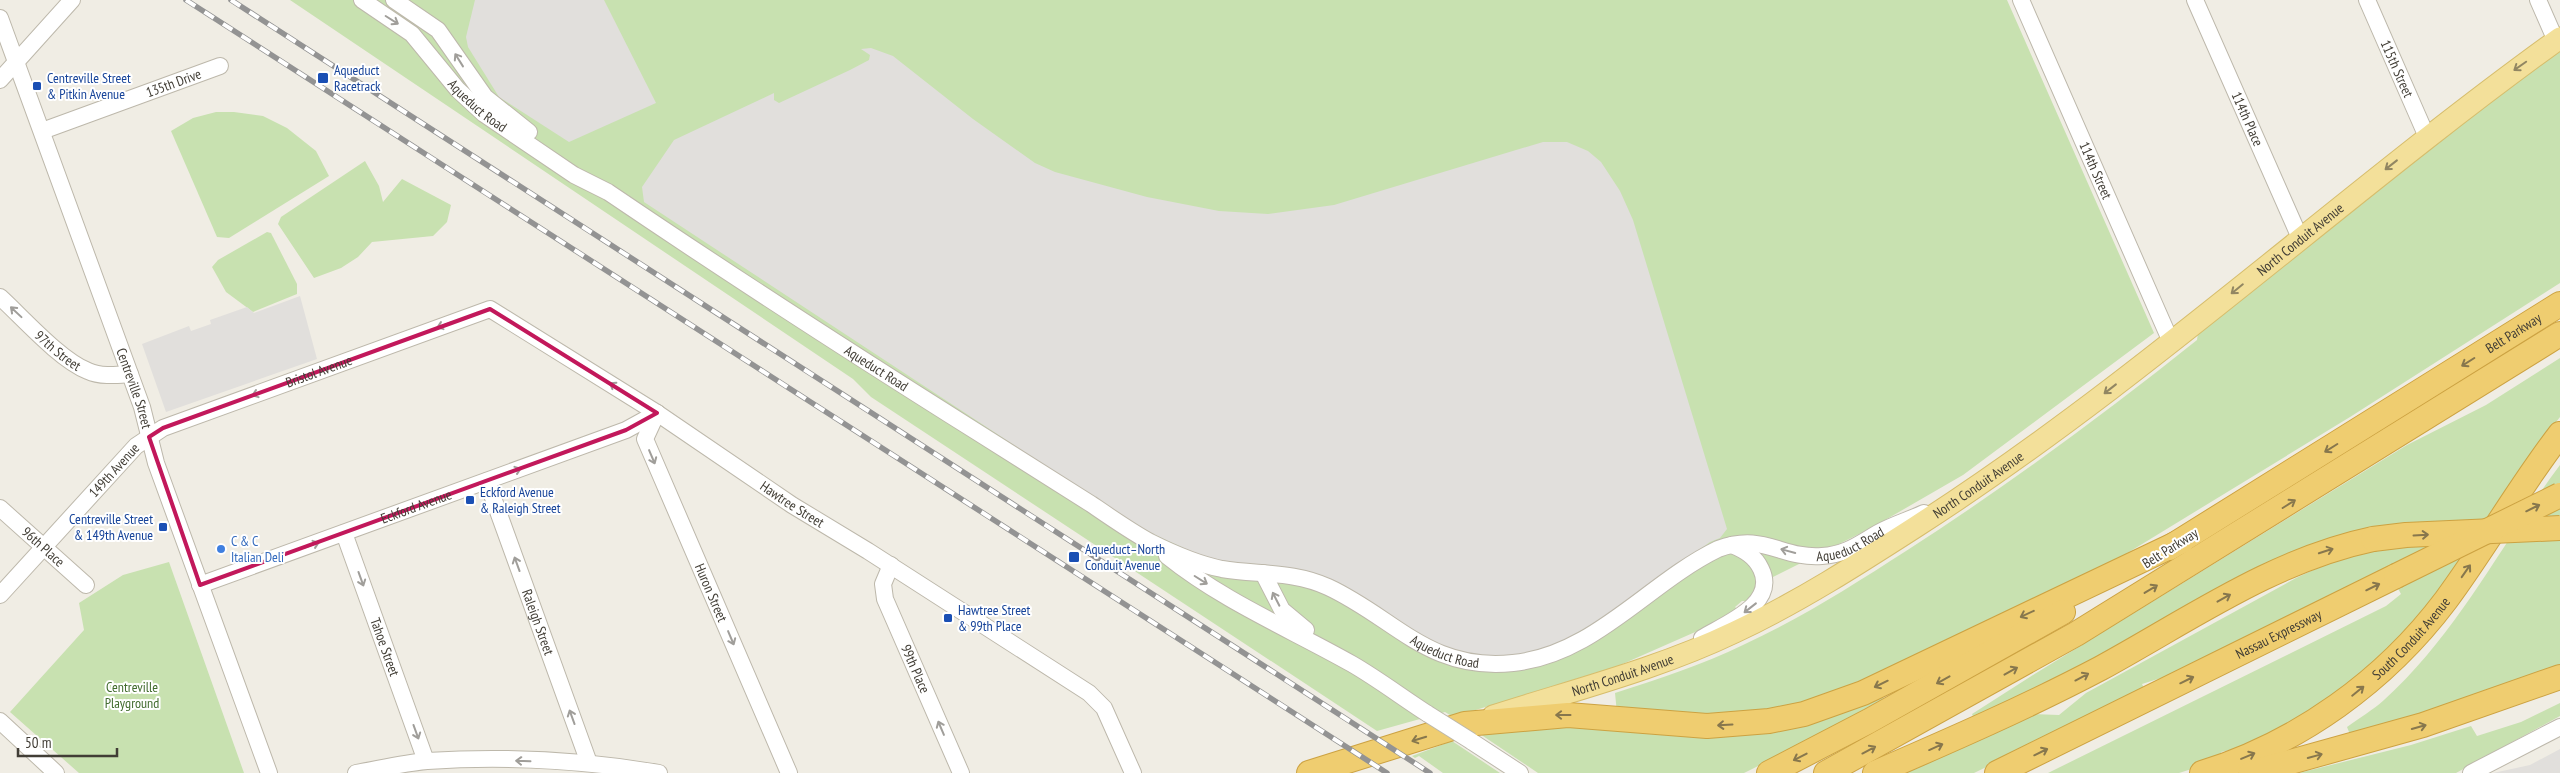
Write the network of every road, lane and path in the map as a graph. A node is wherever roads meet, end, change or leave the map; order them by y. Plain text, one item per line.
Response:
1 (72, 0) edge
2 (362, 0) edge
3 (394, 0) edge
4 (2021, 0) edge
5 (2195, 0) edge
6 (2367, 0) edge
7 (2538, 0) edge
8 (0, 18) edge
9 (2558, 39) edge
10 (16, 61) junction
11 (220, 66) dead end
12 (0, 80) edge
13 (42, 131) junction
14 (2427, 137) junction
15 (608, 192) junction
16 (2300, 238) junction
17 (0, 297) edge
18 (2560, 298) edge
19 (2560, 304) edge
20 (490, 309) joint
21 (2560, 334) edge
22 (2510, 336) junction
23 (2171, 342) junction
24 (130, 374) junction
25 (657, 413) junction
26 (2560, 434) edge
27 (149, 437) junction
28 (487, 481) junction
29 (2560, 495) edge
30 (1963, 496) junction
31 (0, 508) edge
32 (2560, 528) edge
33 (344, 533) junction
34 (1148, 541) junction
35 (2182, 541) junction
36 (1732, 545) junction
37 (44, 547) junction
38 (891, 565) junction
39 (1263, 573) junction
40 (86, 585) dead end
41 (200, 585) junction
42 (0, 595) edge
43 (1664, 662) junction
44 (1352, 664) junction
45 (2560, 677) edge
46 (0, 721) edge
47 (2560, 727) edge
48 (1468, 733) junction
49 (426, 761) junction
50 (589, 763) junction
51 (502, 766) edge
52 (56, 773) edge
53 (269, 773) edge
54 (356, 773) edge
55 (655, 773) edge
56 (789, 773) edge
57 (960, 773) edge
58 (1134, 773) edge
59 (1309, 773) edge
60 (1520, 773) edge
61 (1769, 773) edge
62 (1826, 773) edge
63 (1875, 773) edge
64 (1997, 773) edge
65 (2202, 773) edge
66 (2251, 773) edge
67 (2471, 773) edge

1 - 10 street
2 -> 15 street, Aqueduct Road
15 -> 3 street, Aqueduct Road
4 - 23 street, 114th Street
5 - 16 street, 114th Place
6 - 14 street, 115th Street
7 - 9 street
8 - 10 street
9 -> 14 main road, North Conduit Avenue
10 - 12 street
10 - 13 street, Centreville Street
11 - 13 street, 135th Drive
13 - 24 street, Centreville Street
14 -> 16 main road, North Conduit Avenue
15 - 34 street, Aqueduct Road
16 -> 23 main road, North Conduit Avenue
24 -> 17 street, 97th Street
18 - 22 highway
19 - 22 highway, Belt Parkway
25 -> 20 street, Hawtree Street
20 -> 27 street, Bristol Avenue
62 -> 21 highway, Belt Parkway
22 -> 35 highway, Belt Parkway
23 -> 30 main road, North Conduit Avenue
24 - 27 street, Centreville Street
28 -> 25 street, Eckford Avenue
25 - 38 street, Hawtree Street
25 -> 56 street, Huron Street
65 -> 26 highway, South Conduit Avenue
27 - 37 street, 149th Avenue
27 - 41 street, Centreville Street
28 - 33 street, Eckford Avenue
50 -> 28 street, Raleigh Street
64 -> 29 highway, Nassau Expressway, bridge
30 -> 36 street, Aqueduct Road
30 - 43 main road, North Conduit Avenue
31 - 37 street, 96th Place
63 -> 32 highway, bridge
41 -> 33 street, Eckford Avenue
33 -> 49 street, Tahoe Street
34 - 39 street, Aqueduct Road
34 -> 44 street, Aqueduct Road
35 -> 48 highway
35 -> 61 highway, Belt Parkway
36 - 39 street, Aqueduct Road
36 -> 43 street
37 - 40 street, 96th Place
37 - 42 street, 149th Avenue
57 -> 38 street, 99th Place
38 - 58 street, Hawtree Street
44 -> 39 street
41 - 53 street, Centreville Street
43 - 48 main road, North Conduit Avenue
44 - 48 street, Aqueduct Road, bridge
66 -> 45 highway
46 - 52 street
47 - 67 street
48 -> 59 highway, North Conduit Avenue
48 - 60 street, Aqueduct Road
49 - 51 street
49 - 54 street
50 -> 51 street
50 - 55 street

